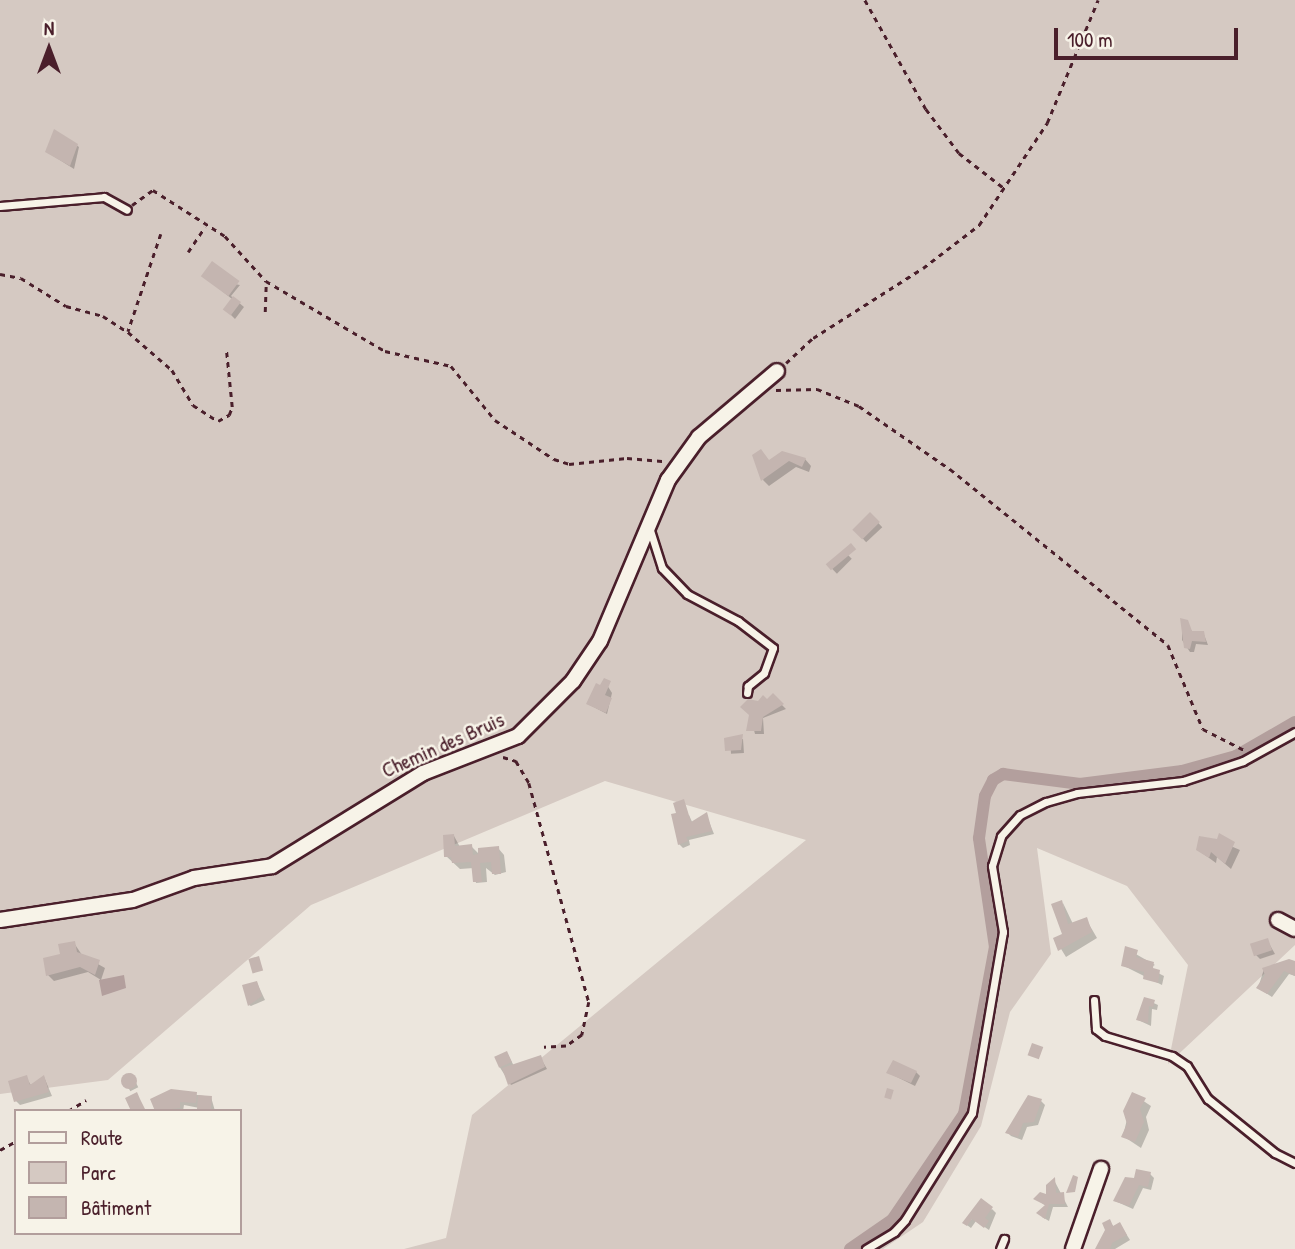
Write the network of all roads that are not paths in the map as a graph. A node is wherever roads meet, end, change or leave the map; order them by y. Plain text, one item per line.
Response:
1 (0, 206) edge
2 (127, 210) road end
3 (777, 371) road end
4 (648, 523) junction
5 (747, 692) dead end
6 (1295, 732) edge
7 (0, 920) edge
8 (1278, 920) dead end
9 (1295, 929) edge
10 (1094, 999) dead end
11 (1295, 1163) edge
12 (1101, 1169) dead end
13 (1004, 1239) dead end
14 (866, 1249) edge
15 (1000, 1249) edge
16 (1073, 1249) edge

1 - 2 lane
3 - 4 street, Chemin des Bruis
4 - 5 lane
4 - 7 street, Chemin des Bruis
6 - 14 lane
8 - 9 street
10 - 11 lane
12 - 16 street
13 - 15 lane

